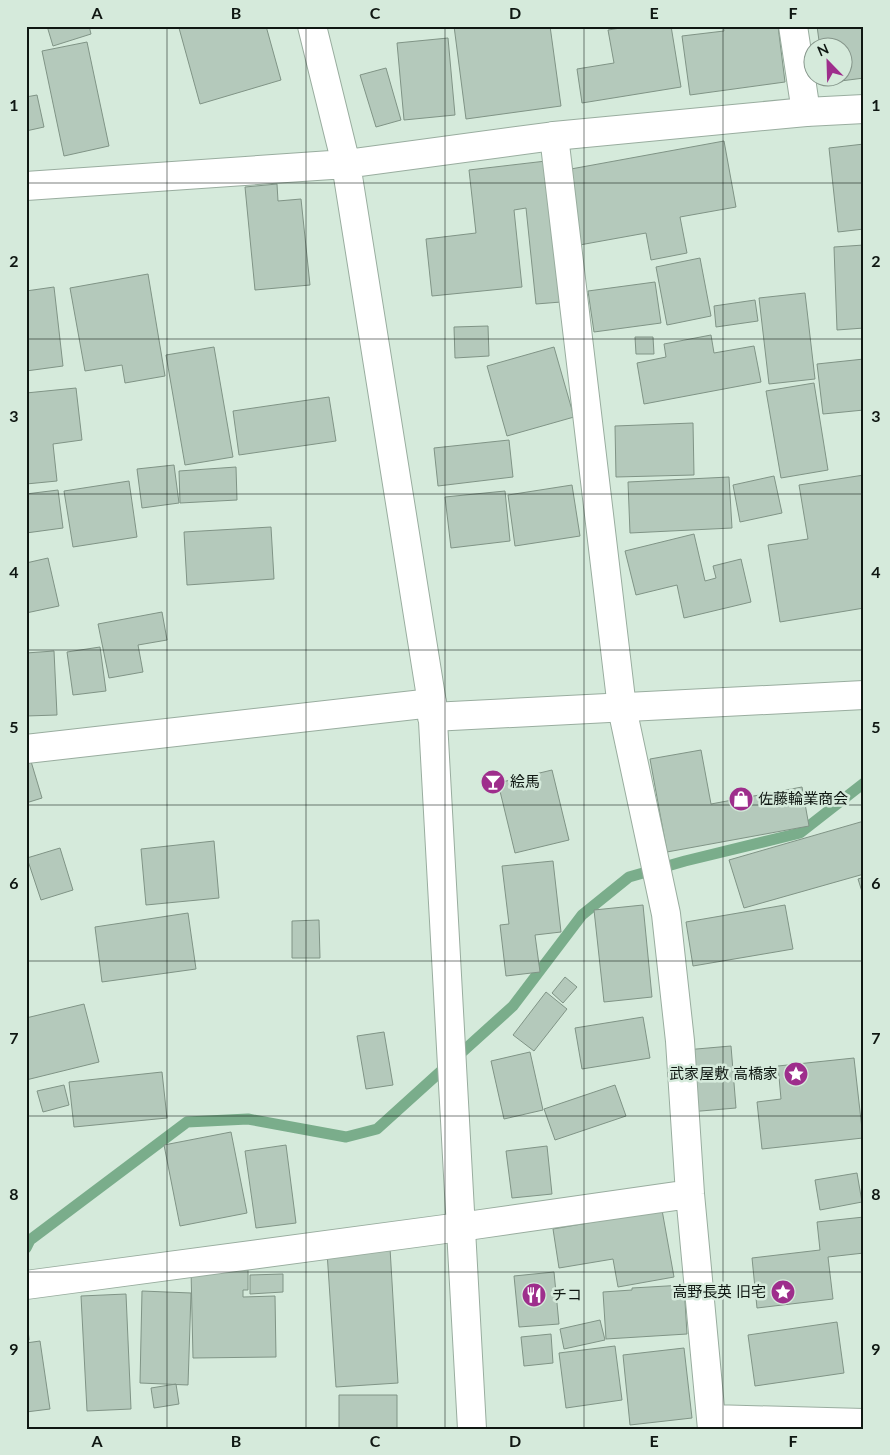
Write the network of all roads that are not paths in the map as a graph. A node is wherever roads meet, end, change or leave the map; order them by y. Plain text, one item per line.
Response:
1 (312, 26) edge
2 (793, 26) edge
3 (864, 109) edge
4 (806, 112) junction
5 (554, 136) junction
6 (346, 164) junction
7 (26, 186) edge
8 (864, 695) edge
9 (622, 708) junction
10 (432, 710) junction
11 (26, 749) edge
12 (690, 1194) junction
13 (460, 1227) junction
14 (26, 1285) edge
15 (864, 1423) edge
16 (711, 1424) edge
17 (472, 1429) edge

1 - 6 street
2 - 4 street
3 - 4 street
4 - 5 street
5 - 6 street
5 - 9 street
6 - 7 street
6 - 10 street
8 - 9 street
9 - 10 street
9 - 12 street
10 - 11 street
10 - 13 street
12 - 13 street
12 - 16 street
13 - 14 street
13 - 17 street
15 - 16 street

